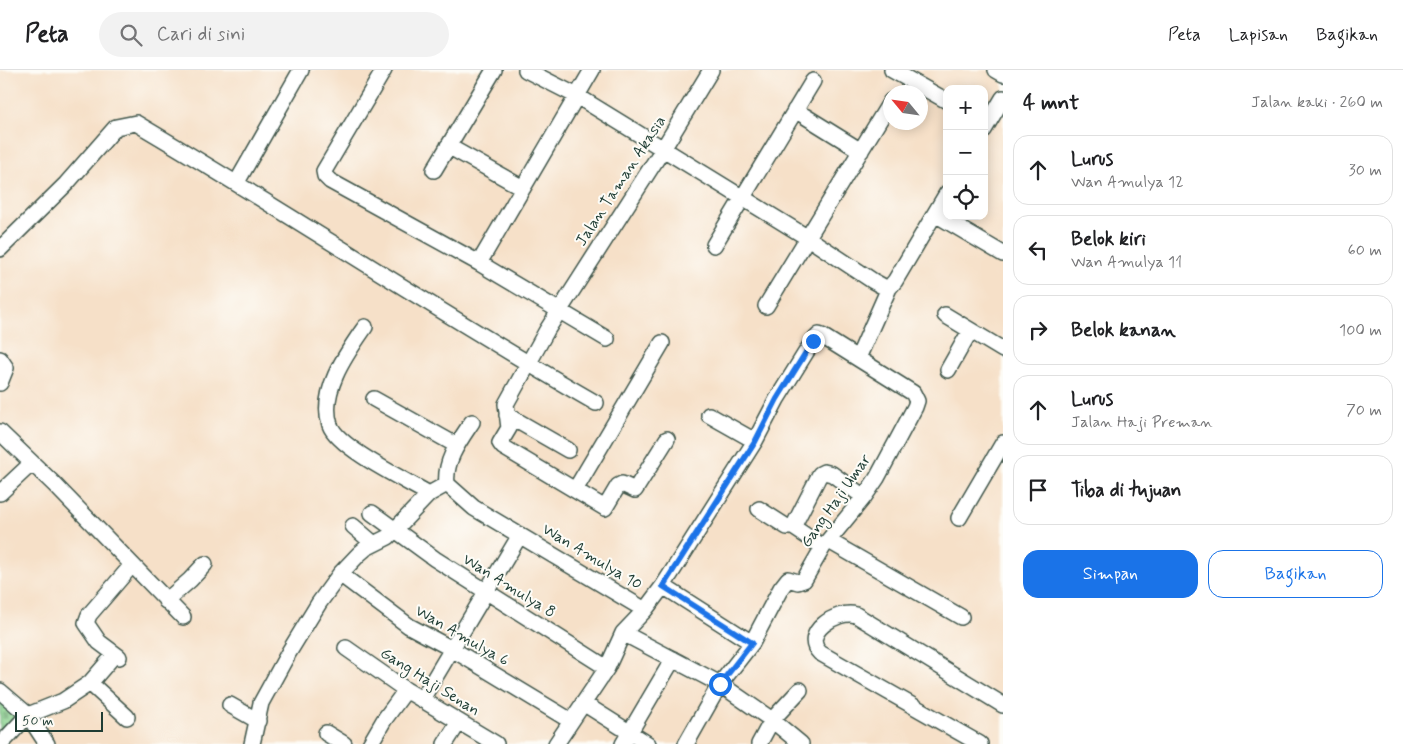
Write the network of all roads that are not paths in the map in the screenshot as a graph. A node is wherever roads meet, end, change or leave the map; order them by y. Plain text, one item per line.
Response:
1 (301, 70) edge
2 (384, 70) edge
3 (494, 70) edge
4 (526, 70) edge
5 (592, 70) edge
6 (711, 70) edge
7 (996, 70) edge
8 (898, 74) edge
9 (1003, 74) edge
10 (813, 81) dead end
11 (577, 96) junction
12 (1003, 98) edge
13 (943, 99) edge
14 (795, 110) junction
15 (883, 113) edge
16 (988, 120) edge
17 (448, 146) junction
18 (663, 149) junction
19 (861, 151) junction
20 (434, 170) dead end
21 (237, 182) junction
22 (523, 188) junction
23 (743, 198) junction
24 (943, 200) edge
25 (935, 214) junction
26 (808, 238) junction
27 (714, 245) dead end
28 (0, 249) edge
29 (1003, 254) edge
30 (479, 263) junction
31 (885, 299) junction
32 (766, 306) dead end
33 (559, 311) junction
34 (945, 316) dead end
35 (365, 327) dead end
36 (970, 331) junction
37 (607, 339) dead end
38 (662, 343) dead end
39 (1003, 350) edge
40 (858, 358) junction
41 (0, 359) edge
42 (528, 364) junction
43 (948, 370) dead end
44 (0, 383) edge
45 (374, 399) dead end
46 (596, 403) dead end
47 (507, 415) junction
48 (709, 415) dead end
49 (472, 422) dead end
50 (0, 432) edge
51 (667, 439) dead end
52 (755, 442) junction
53 (1003, 443) edge
54 (456, 445) junction
55 (568, 450) dead end
56 (32, 463) junction
57 (447, 484) junction
58 (575, 490) junction
59 (0, 493) edge
60 (430, 494) junction
61 (864, 497) junction
62 (759, 509) dead end
63 (372, 513) dead end
64 (959, 518) dead end
65 (353, 526) dead end
66 (793, 527) junction
67 (395, 530) junction
68 (520, 535) junction
69 (374, 544) junction
70 (826, 544) junction
71 (205, 564) dead end
72 (132, 565) junction
73 (340, 574) junction
74 (663, 586) junction
75 (485, 592) junction
76 (166, 602) junction
77 (645, 610) junction
78 (183, 617) dead end
79 (961, 617) dead end
80 (623, 633) junction
81 (752, 643) junction
82 (346, 648) dead end
83 (452, 649) junction
84 (672, 659) junction
85 (607, 668) junction
86 (90, 683) junction
87 (720, 684) junction
88 (406, 690) junction
89 (800, 690) dead end
90 (0, 692) edge
91 (991, 698) edge
92 (422, 699) junction
93 (583, 703) junction
94 (230, 704) dead end
95 (28, 715) junction
96 (127, 717) dead end
97 (772, 720) junction
98 (571, 721) junction
99 (258, 722) junction
100 (459, 722) junction
101 (326, 733) dead end
102 (626, 739) edge
103 (972, 740) edge
104 (1, 744) edge
105 (47, 744) edge
106 (252, 744) edge
107 (344, 744) edge
108 (370, 744) edge
109 (445, 744) edge
110 (496, 744) edge
111 (556, 744) edge
112 (648, 744) edge
113 (686, 744) edge
114 (759, 744) edge
115 (801, 744) edge

1 - 21 street
2 - 30 street
3 - 17 street
4 - 11 street
5 - 11 street
6 - 18 street, Jalan Taman Akasia
7 - 9 street
8 - 13 street
10 - 14 street
11 - 18 street
11 - 22 street
12 - 16 street
14 - 19 street
14 - 23 street
15 - 19 street
17 - 20 street
17 - 22 street
18 - 23 street
18 - 33 street, Jalan Taman Akasia
19 - 26 street
21 - 28 street
21 - 42 street
22 - 30 street
23 - 26 street
23 - 27 street
24 - 25 street
25 - 29 street
25 - 31 street
26 - 31 street
26 - 32 street
30 - 33 street
31 - 40 street
33 - 37 street
33 - 42 street, Jalan Taman Akasia
34 - 36 street
35 - 60 street
36 - 39 street
36 - 43 street
38 - 58 street
40 - 52 street
40 - 61 street, Gang Haji Umar
41 - 44 street
42 - 46 street
42 - 47 street, Jalan Taman Akasia
45 - 54 street
47 - 55 street
47 - 58 street, Jalan Taman Akasia
48 - 52 street
49 - 54 street
50 - 56 street
51 - 58 street
52 - 74 street
53 - 64 street
54 - 57 street
56 - 59 street
56 - 72 street
57 - 60 street
57 - 68 street, Wan Amulya 10
60 - 67 street
61 - 66 street
61 - 70 street, Gang Haji Umar
62 - 66 street
63 - 67 street, Wan Amulya 8
65 - 69 street
66 - 70 street
67 - 69 street
67 - 75 street, Wan Amulya 8
68 - 75 street
68 - 77 street, Wan Amulya 10
69 - 73 street
70 - 79 street
70 - 81 street, Gang Haji Umar
71 - 76 street
72 - 76 street
72 - 86 street
73 - 83 street, Wan Amulya 6
73 - 99 street
74 - 77 street
74 - 81 street
75 - 83 street
75 - 85 street, Wan Amulya 8
76 - 78 street
77 - 80 street
80 - 84 street
80 - 85 street
81 - 87 street
82 - 88 street, Gang Haji Senan
83 - 92 street
83 - 98 street, Wan Amulya 6
84 - 87 street
84 - 102 street
85 - 93 street
86 - 95 street
86 - 96 street
87 - 97 street
87 - 113 street
88 - 92 street, Gang Haji Senan
88 - 108 street
89 - 97 street
90 - 95 street
91 - 103 street
92 - 100 street, Gang Haji Senan
93 - 98 street
93 - 102 street
94 - 99 street
95 - 104 street
95 - 105 street
97 - 114 street
97 - 115 street
98 - 111 street
99 - 106 street
100 - 109 street
100 - 110 street, Gang Haji Senan
101 - 107 street
102 - 112 street

